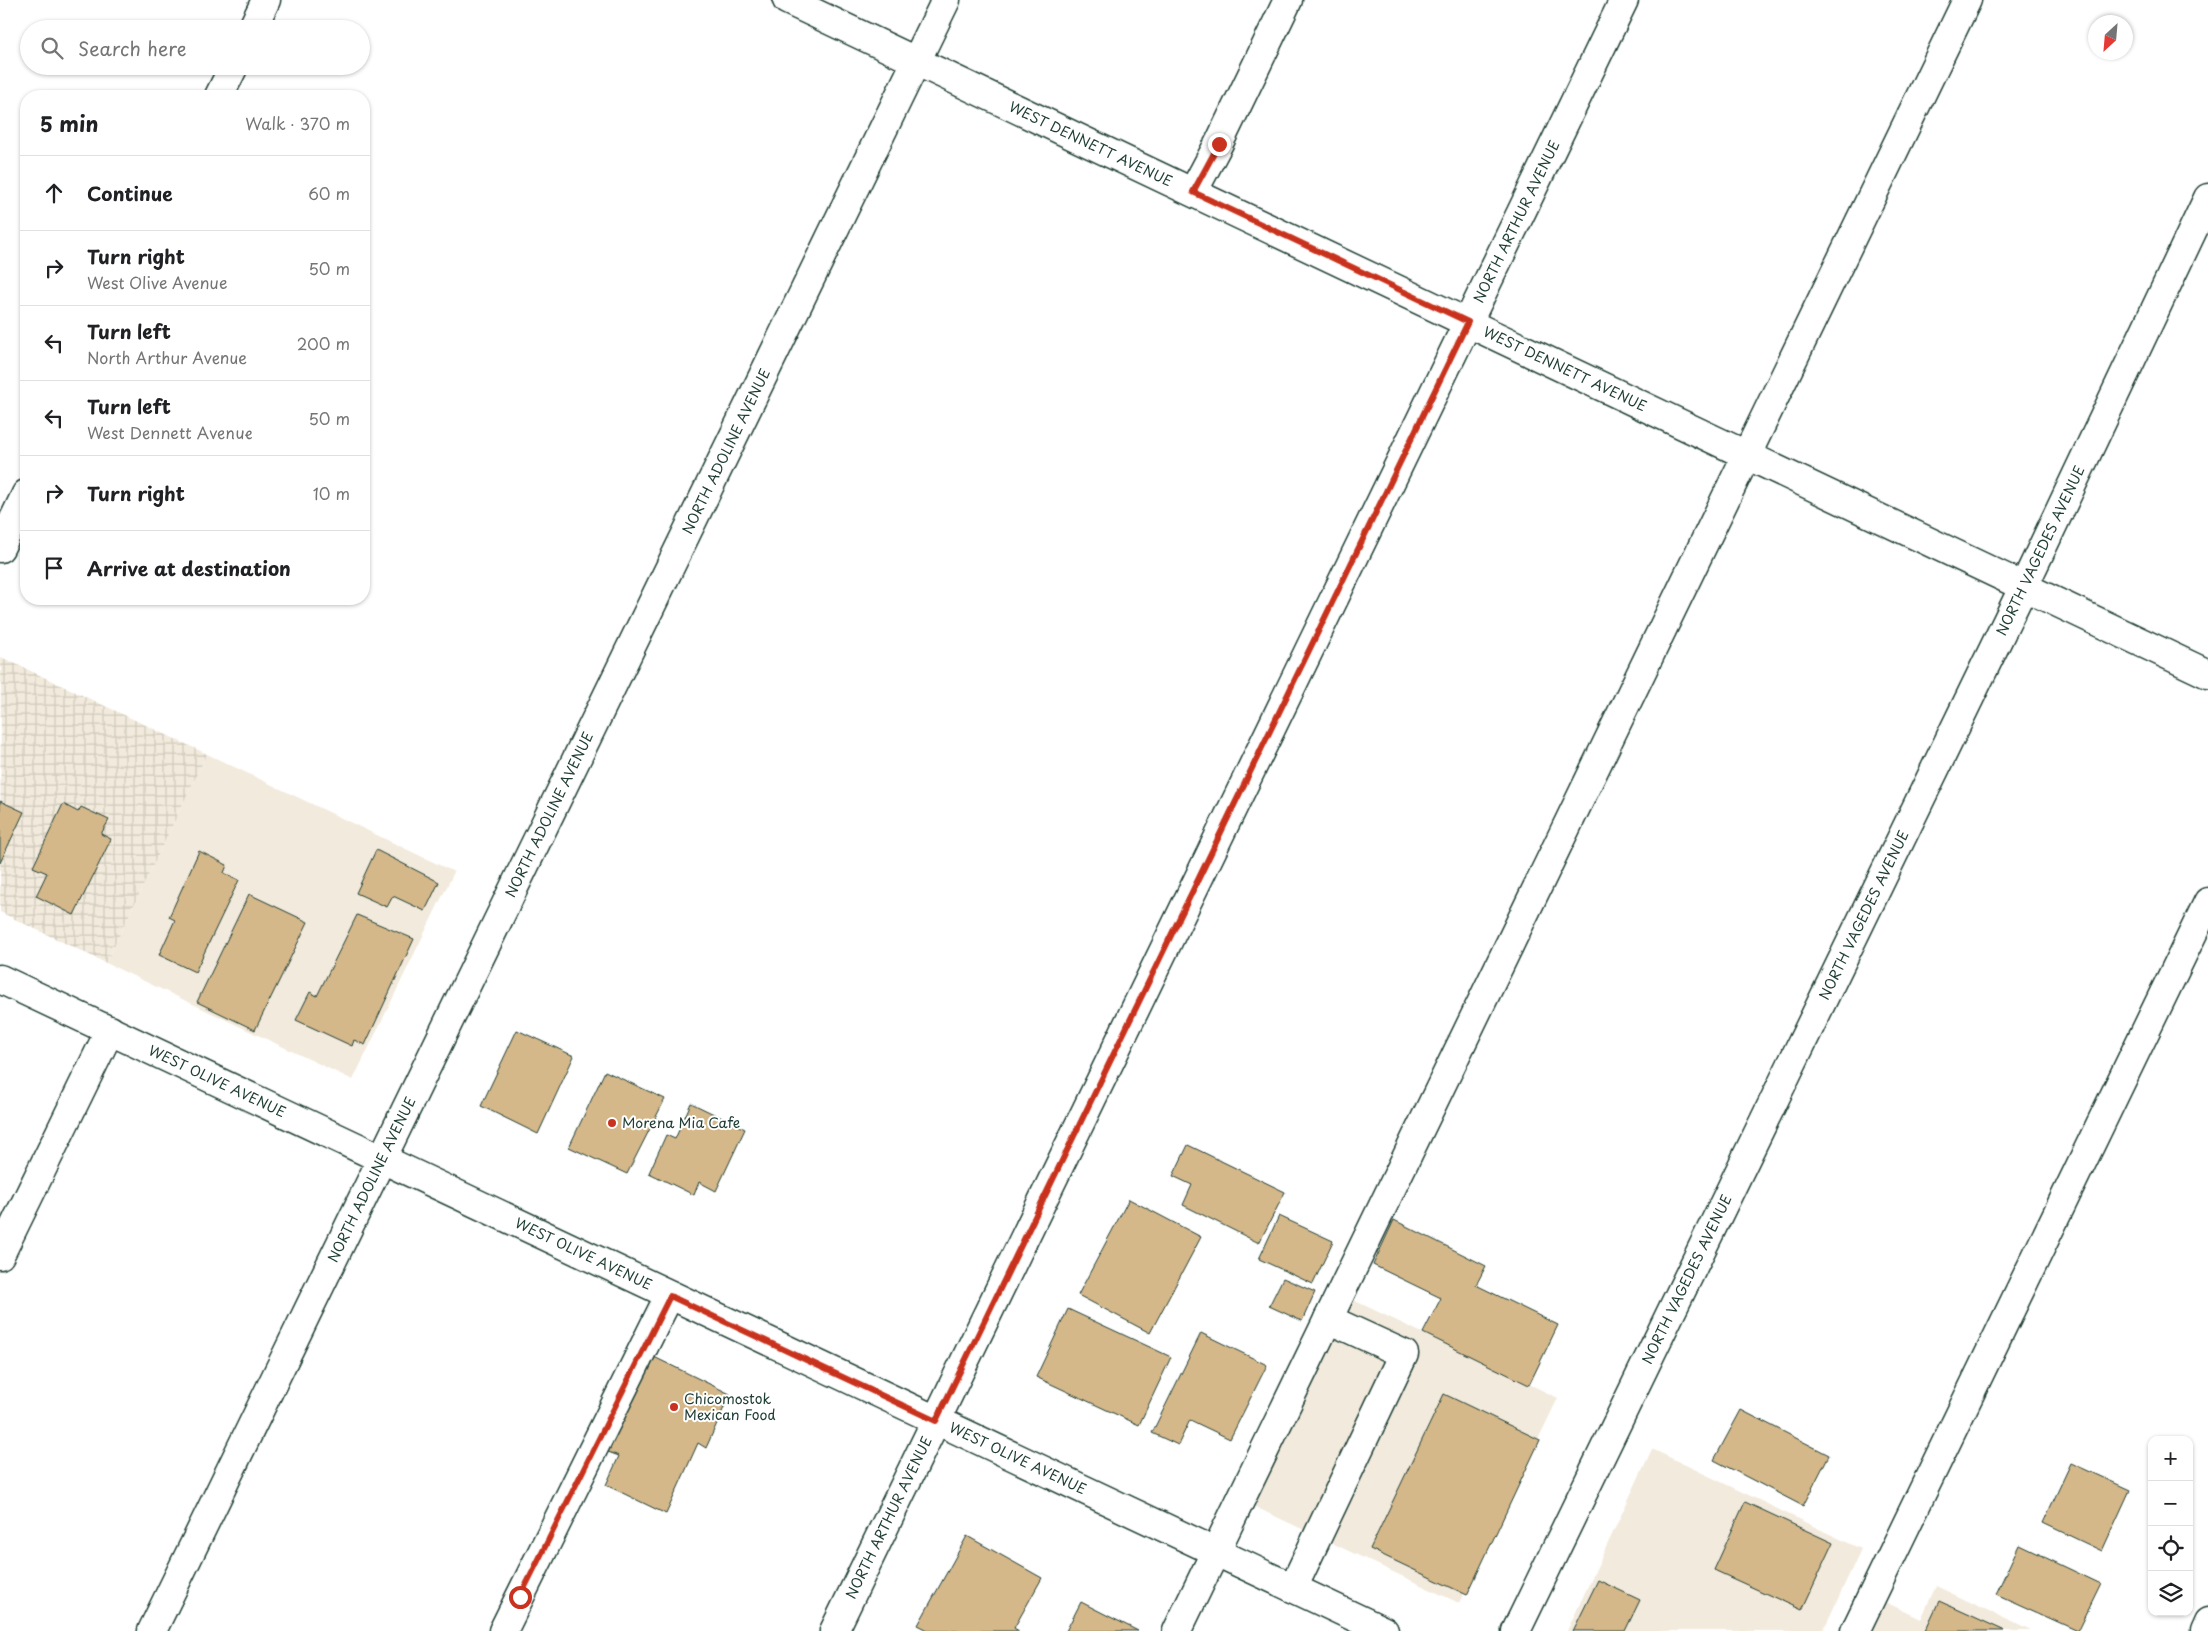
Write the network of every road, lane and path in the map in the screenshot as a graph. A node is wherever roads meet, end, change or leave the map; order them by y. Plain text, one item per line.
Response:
1 (266, 0) edge
2 (787, 0) edge
3 (946, 0) edge
4 (1288, 0) edge
5 (1624, 0) edge
6 (1967, 0) edge
7 (256, 20) edge
8 (917, 61) junction
9 (230, 75) edge
10 (223, 90) edge
11 (1193, 192) junction
12 (2208, 198) edge
13 (1468, 322) junction
14 (1747, 455) junction
15 (20, 506) edge
16 (0, 548) edge
17 (2024, 586) junction
18 (2208, 674) edge
19 (2208, 902) edge
20 (0, 979) edge
21 (110, 1030) junction
22 (381, 1159) junction
23 (0, 1255) edge
24 (670, 1296) junction
25 (1328, 1319) junction
26 (936, 1421) junction
27 (1215, 1552) junction
28 (1293, 1588) junction
29 (2208, 1622) edge
30 (152, 1631) edge
31 (503, 1631) edge
32 (834, 1631) edge
33 (1177, 1631) edge
34 (1384, 1631) edge
35 (1516, 1631) edge
36 (1855, 1631) edge
37 (2204, 1631) edge

1 - 7 street
2 - 8 street, WEST DENNETT AVENUE
3 - 8 street, NORTH ADOLINE AVENUE
4 - 11 street
5 - 13 street, NORTH ARTHUR AVENUE
6 - 14 street
8 - 11 street, WEST DENNETT AVENUE
8 - 22 street, NORTH ADOLINE AVENUE
9 - 10 street
11 - 13 street, WEST DENNETT AVENUE
12 - 17 street, NORTH VAGEDES AVENUE
13 - 14 street, WEST DENNETT AVENUE
13 - 26 street, NORTH ARTHUR AVENUE
14 - 17 street, WEST DENNETT AVENUE
14 - 25 street
15 - 16 street
17 - 18 street, WEST DENNETT AVENUE
17 - 35 street, NORTH VAGEDES AVENUE
19 - 36 street
20 - 21 street, WEST OLIVE AVENUE
21 - 22 street, WEST OLIVE AVENUE
21 - 23 street
22 - 24 street, WEST OLIVE AVENUE
22 - 30 street, NORTH ADOLINE AVENUE
24 - 26 street, WEST OLIVE AVENUE
24 - 31 street
25 - 27 street
25 - 28 street
26 - 27 street, WEST OLIVE AVENUE
26 - 32 street, NORTH ARTHUR AVENUE
27 - 28 street, WEST OLIVE AVENUE
27 - 33 street
28 - 34 street, WEST OLIVE AVENUE
29 - 37 street

